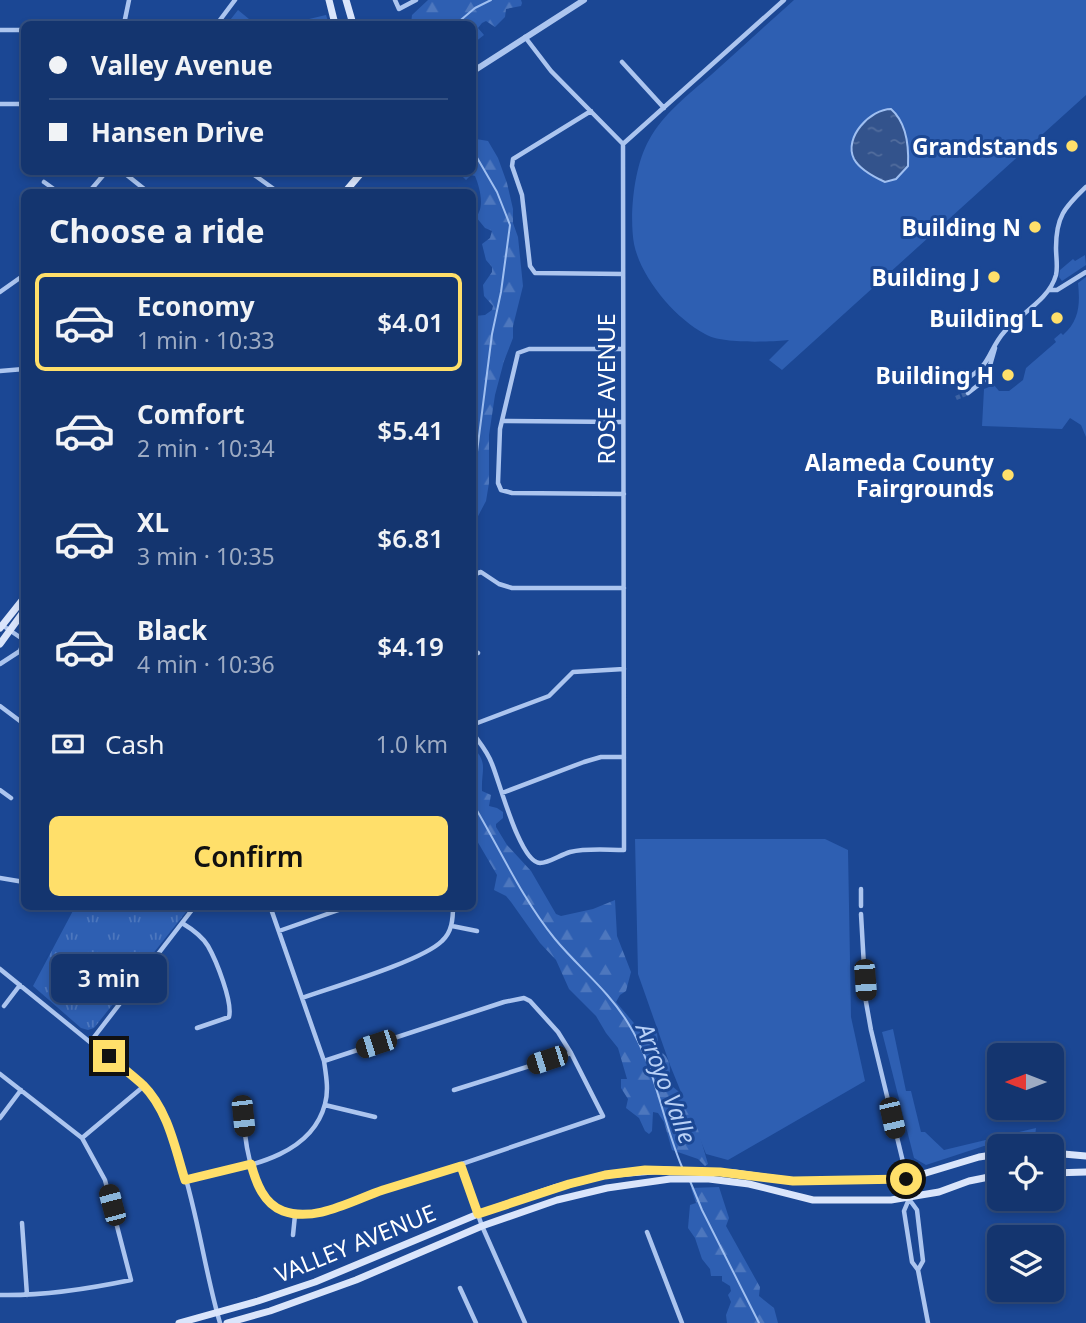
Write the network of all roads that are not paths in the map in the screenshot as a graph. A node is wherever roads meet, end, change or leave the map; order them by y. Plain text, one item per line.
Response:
1 (130, 0) edge
2 (235, 0) edge
3 (329, 0) edge
4 (346, 0) edge
5 (395, 0) edge
6 (416, 0) edge
7 (584, 0) edge
8 (784, 0) edge
9 (125, 21) edge
10 (219, 21) edge
11 (334, 21) edge
12 (352, 21) edge
13 (0, 30) edge
14 (21, 30) edge
15 (525, 37) junction
16 (622, 62) dead end
17 (476, 69) edge
18 (0, 104) edge
19 (21, 104) edge
20 (664, 108) junction
21 (591, 111) junction
22 (623, 145) junction
23 (103, 175) edge
24 (127, 175) edge
25 (254, 175) edge
26 (359, 175) edge
27 (44, 182) dead end
28 (1086, 187) edge
29 (54, 189) edge
30 (92, 189) edge
31 (144, 189) edge
32 (274, 189) edge
33 (348, 189) edge
34 (1086, 272) edge
35 (623, 274) junction
36 (21, 277) edge
37 (1049, 290) junction
38 (0, 292) edge
39 (996, 343) junction
40 (623, 349) junction
41 (21, 369) edge
42 (0, 371) edge
43 (964, 380) tunnel mouth
44 (968, 393) tunnel mouth
45 (502, 421) junction
46 (623, 422) junction
47 (624, 494) junction
48 (476, 574) edge
49 (624, 588) junction
50 (21, 602) edge
51 (21, 615) edge
52 (1, 626) edge
53 (10, 631) junction
54 (21, 638) edge
55 (0, 644) edge
56 (21, 648) edge
57 (0, 664) edge
58 (624, 669) junction
59 (0, 706) edge
60 (21, 722) edge
61 (476, 723) edge
62 (476, 738) edge
63 (624, 757) junction
64 (0, 790) edge
65 (502, 793) junction
66 (10, 798) dead end
67 (0, 878) edge
68 (21, 882) edge
69 (861, 889) dead end
70 (861, 906) dead end
71 (192, 910) edge
72 (271, 910) edge
73 (339, 910) edge
74 (453, 910) edge
75 (861, 914) dead end
76 (182, 923) junction
77 (452, 926) junction
78 (279, 931) junction
79 (477, 931) dead end
80 (0, 969) edge
81 (20, 985) junction
82 (302, 998) junction
83 (4, 1006) dead end
84 (197, 1028) dead end
85 (91, 1041) junction
86 (571, 1053) junction
87 (324, 1061) junction
88 (0, 1074) edge
89 (144, 1086) junction
90 (21, 1090) junction
91 (454, 1090) dead end
92 (243, 1100) dead end
93 (325, 1105) junction
94 (375, 1117) dead end
95 (0, 1118) edge
96 (82, 1138) junction
97 (1064, 1154) edge
98 (987, 1156) edge
99 (1086, 1156) edge
100 (251, 1164) junction
101 (461, 1166) junction
102 (1086, 1172) edge
103 (1064, 1173) edge
104 (987, 1178) edge
105 (906, 1179) junction
106 (185, 1180) junction
107 (909, 1199) junction
108 (478, 1214) junction
109 (295, 1215) junction
110 (22, 1223) dead end
111 (482, 1226) junction
112 (647, 1232) dead end
113 (293, 1235) dead end
114 (918, 1270) junction
115 (460, 1288) dead end
116 (0, 1295) edge
117 (27, 1295) junction
118 (217, 1312) junction
119 (179, 1323) edge
120 (220, 1323) edge
121 (227, 1323) edge
122 (475, 1323) edge
123 (525, 1323) edge
124 (682, 1323) edge
125 (928, 1323) edge

1 - 9 street
2 - 10 street
3 - 11 main road
4 - 12 main road
5 - 6 street
7 - 15 street
8 - 20 street
13 - 14 street
15 - 17 street
15 - 21 street
16 - 20 street
18 - 19 street
20 - 22 street
21 - 22 street
21 - 35 street
22 - 35 street, ROSE AVENUE
23 - 30 street
24 - 31 street
25 - 32 street
26 - 33 main road
27 - 29 street
28 - 37 street
34 - 37 street
35 - 40 street, ROSE AVENUE
36 - 38 street
37 - 39 street
39 - 43 street
39 - 44 street
40 - 45 street
40 - 46 street, ROSE AVENUE
41 - 42 street
45 - 46 street
45 - 47 street
46 - 47 street, ROSE AVENUE
47 - 49 street, ROSE AVENUE
48 - 49 street
49 - 58 street, ROSE AVENUE
50 - 52 main road
51 - 53 main road
52 - 53 street
53 - 54 street
53 - 55 main road
56 - 57 street
58 - 61 street
58 - 63 street, ROSE AVENUE
59 - 60 street
62 - 65 street
63 - 65 street
63 - 65 street, ROSE AVENUE
64 - 66 street
67 - 68 street
69 - 70 street
71 - 76 street
72 - 78 street
73 - 78 street
74 - 77 street
75 - 105 street
76 - 84 street
76 - 85 street
77 - 79 street
77 - 82 street
78 - 82 street
80 - 81 street
81 - 83 street
81 - 85 street
82 - 87 street
85 - 89 street
86 - 87 street
86 - 91 street
86 - 101 street
87 - 93 street
88 - 90 street
89 - 96 street
89 - 106 street
90 - 95 street
90 - 96 street
92 - 100 street
93 - 94 street
93 - 100 street
96 - 117 street
97 - 99 main road
98 - 105 main road, VALLEY AVENUE
100 - 106 street
100 - 109 street
101 - 108 street
101 - 109 street
102 - 103 main road
104 - 107 main road, VALLEY AVENUE
105 - 107 street
105 - 108 main road, VALLEY AVENUE
106 - 118 street
107 - 111 main road, VALLEY AVENUE
107 - 114 street
107 - 114 street
108 - 111 street
108 - 118 main road, VALLEY AVENUE
109 - 113 street
110 - 117 street
111 - 121 main road, VALLEY AVENUE
111 - 123 street
112 - 124 street
114 - 125 street
115 - 122 street
116 - 117 street
118 - 119 main road, VALLEY AVENUE
118 - 120 street

